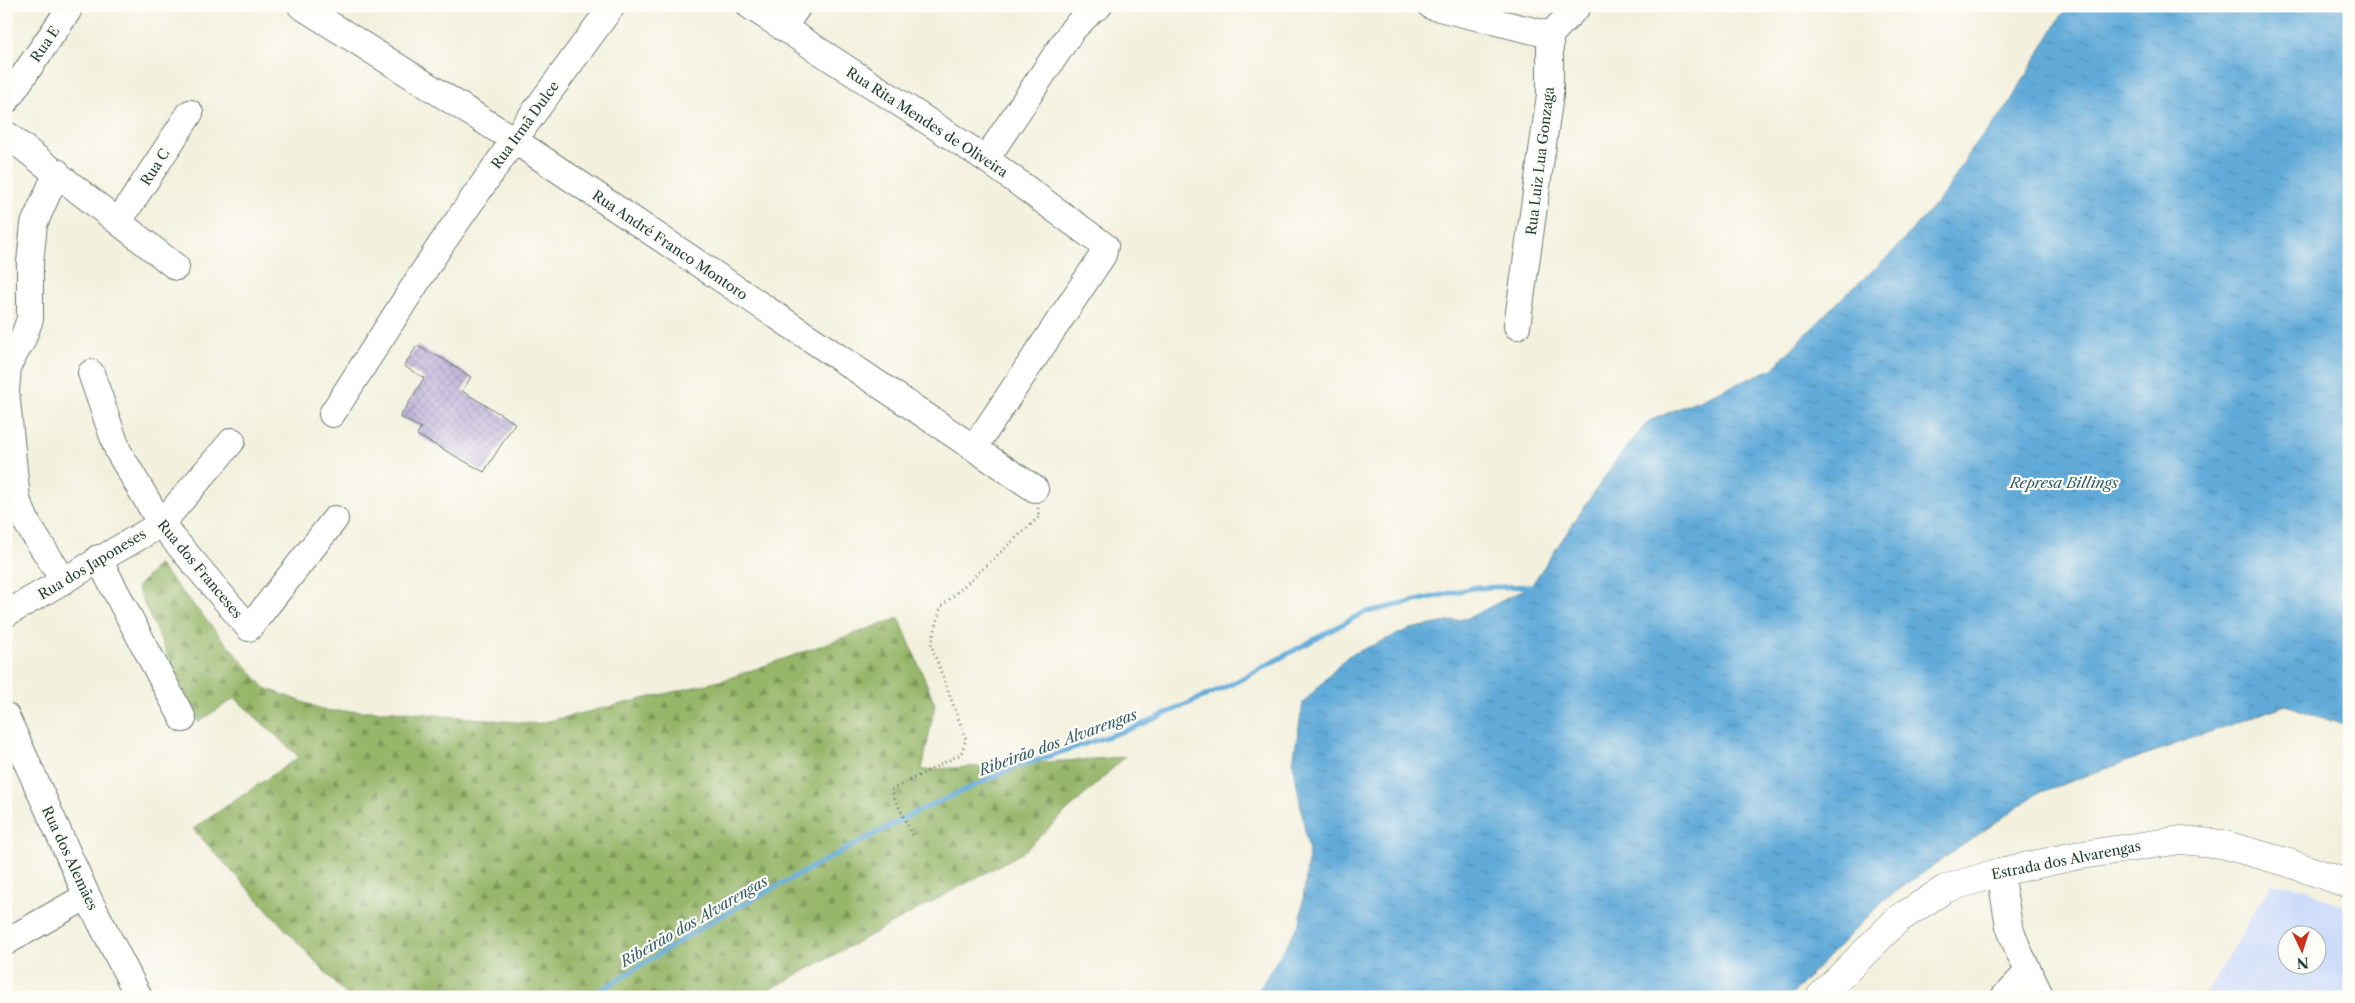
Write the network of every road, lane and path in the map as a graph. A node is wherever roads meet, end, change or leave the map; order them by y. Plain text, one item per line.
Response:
1 (301, 6) edge
2 (612, 6) edge
3 (750, 6) edge
4 (798, 6) edge
5 (1099, 6) edge
6 (1430, 6) edge
7 (1578, 6) edge
8 (68, 11) dead end
9 (1464, 11) edge
10 (783, 28) junction
11 (1550, 35) junction
12 (6, 102) edge
13 (190, 113) dead end
14 (6, 134) edge
15 (514, 140) junction
16 (986, 159) junction
17 (57, 172) junction
18 (119, 221) junction
19 (176, 267) dead end
20 (1517, 326) dead end
21 (91, 373) dead end
22 (332, 414) dead end
23 (232, 441) dead end
24 (974, 448) junction
25 (1035, 489) joint
26 (335, 519) dead end
27 (161, 524) junction
28 (98, 558) junction
29 (64, 581) junction
30 (6, 614) edge
31 (6, 716) edge
32 (183, 719) dead end
33 (912, 835) dead end
34 (2000, 872) junction
35 (2349, 884) edge
36 (87, 896) junction
37 (6, 942) edge
38 (2028, 972) junction
39 (139, 997) edge
40 (1820, 997) edge
41 (2004, 997) edge
42 (2041, 997) edge

1 - 15 street, Rua André Franco Montoro
2 - 15 street, Rua Irmã Dulce
3 - 10 street, Rua Rita Mendes de Oliveira
4 - 10 street
5 - 16 street
6 - 9 street
7 - 11 street
8 - 12 street, Rua E
9 - 11 street
10 - 16 street, Rua Rita Mendes de Oliveira
11 - 20 street, Rua Luiz Lua Gonzaga
13 - 18 street, Rua C
14 - 17 street
15 - 22 street, Rua Irmã Dulce
15 - 24 street, Rua André Franco Montoro
16 - 24 street, Rua Rita Mendes de Oliveira
17 - 18 street
17 - 29 street
18 - 19 street
21 - 27 street, Rua dos Franceses
23 - 27 street, Rua dos Japoneses
24 - 25 street, Rua André Franco Montoro
25 - 33 path
26 - 27 street, Rua dos Franceses
27 - 28 street, Rua dos Japoneses
28 - 29 street, Rua dos Japoneses
28 - 32 street
29 - 30 street, Rua dos Japoneses
31 - 36 street, Rua dos Alemães
34 - 35 main road, Estrada dos Alvarengas
34 - 38 street
34 - 40 main road, Estrada dos Alvarengas
36 - 37 street
36 - 39 street, Rua dos Alemães
38 - 41 street
38 - 42 street

